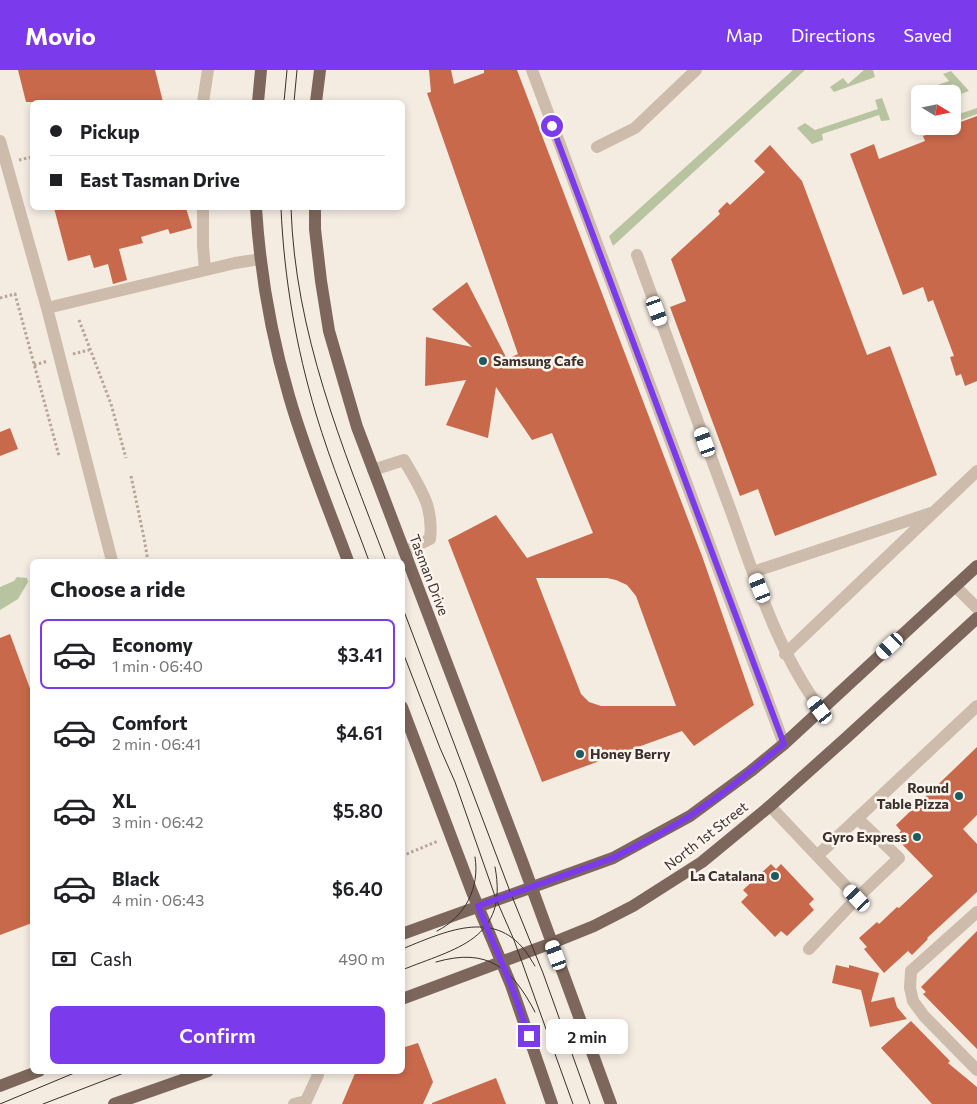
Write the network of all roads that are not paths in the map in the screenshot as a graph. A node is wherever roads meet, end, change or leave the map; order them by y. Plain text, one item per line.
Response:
1 (208, 70) edge
2 (261, 70) edge
3 (320, 70) edge
4 (532, 70) edge
5 (696, 70) edge
6 (203, 100) edge
7 (258, 100) edge
8 (316, 100) edge
9 (0, 141) edge
10 (597, 147) dead end
11 (203, 210) edge
12 (256, 210) edge
13 (314, 210) edge
14 (637, 255) dead end
15 (261, 259) junction
16 (205, 270) junction
17 (47, 308) junction
18 (373, 470) junction
19 (977, 471) edge
20 (934, 512) junction
21 (404, 552) junction
22 (111, 559) edge
23 (347, 559) edge
24 (977, 566) edge
25 (753, 572) junction
26 (956, 586) junction
27 (977, 608) edge
28 (977, 618) edge
29 (785, 654) junction
30 (977, 706) edge
31 (820, 710) junction
32 (405, 714) edge
33 (784, 744) junction
34 (770, 806) junction
35 (857, 818) junction
36 (817, 856) junction
37 (531, 887) junction
38 (857, 898) junction
39 (478, 906) junction
40 (977, 912) edge
41 (405, 933) edge
42 (552, 943) junction
43 (809, 948) dead end
44 (501, 962) junction
45 (405, 998) edge
46 (977, 1070) edge
47 (31, 1074) edge
48 (199, 1074) edge
49 (317, 1074) edge
50 (0, 1086) edge
51 (114, 1104) edge
52 (294, 1104) edge
53 (552, 1104) edge
54 (611, 1104) edge

1 - 6 street
2 - 7 main road
3 - 8 main road
4 - 33 street
5 - 10 street
9 - 17 street
11 - 16 street
12 - 15 main road
13 - 18 main road, Tasman Drive
14 - 25 street
15 - 16 street
15 - 23 main road
16 - 17 street
17 - 22 street
18 - 21 main road, Tasman Drive
18 - 21 street
19 - 20 street
20 - 25 street
20 - 29 street
21 - 37 main road, Tasman Drive
24 - 26 main road, North 1st Street
25 - 29 street
26 - 27 street
26 - 31 main road, North 1st Street
28 - 34 main road, North 1st Street
29 - 31 street
30 - 35 street
31 - 33 main road, North 1st Street
32 - 39 main road
33 - 37 main road, North 1st Street
34 - 36 street
34 - 42 main road, North 1st Street
35 - 36 street
35 - 38 street
36 - 38 street
37 - 39 main road, North 1st Street
37 - 42 main road, Tasman Drive
38 - 43 street
39 - 41 main road, North 1st Street
39 - 44 main road
40 - 46 street
42 - 44 main road, North 1st Street
42 - 54 main road, Tasman Drive
44 - 45 main road, North 1st Street
44 - 53 main road
47 - 50 main road
48 - 51 main road
49 - 52 street

